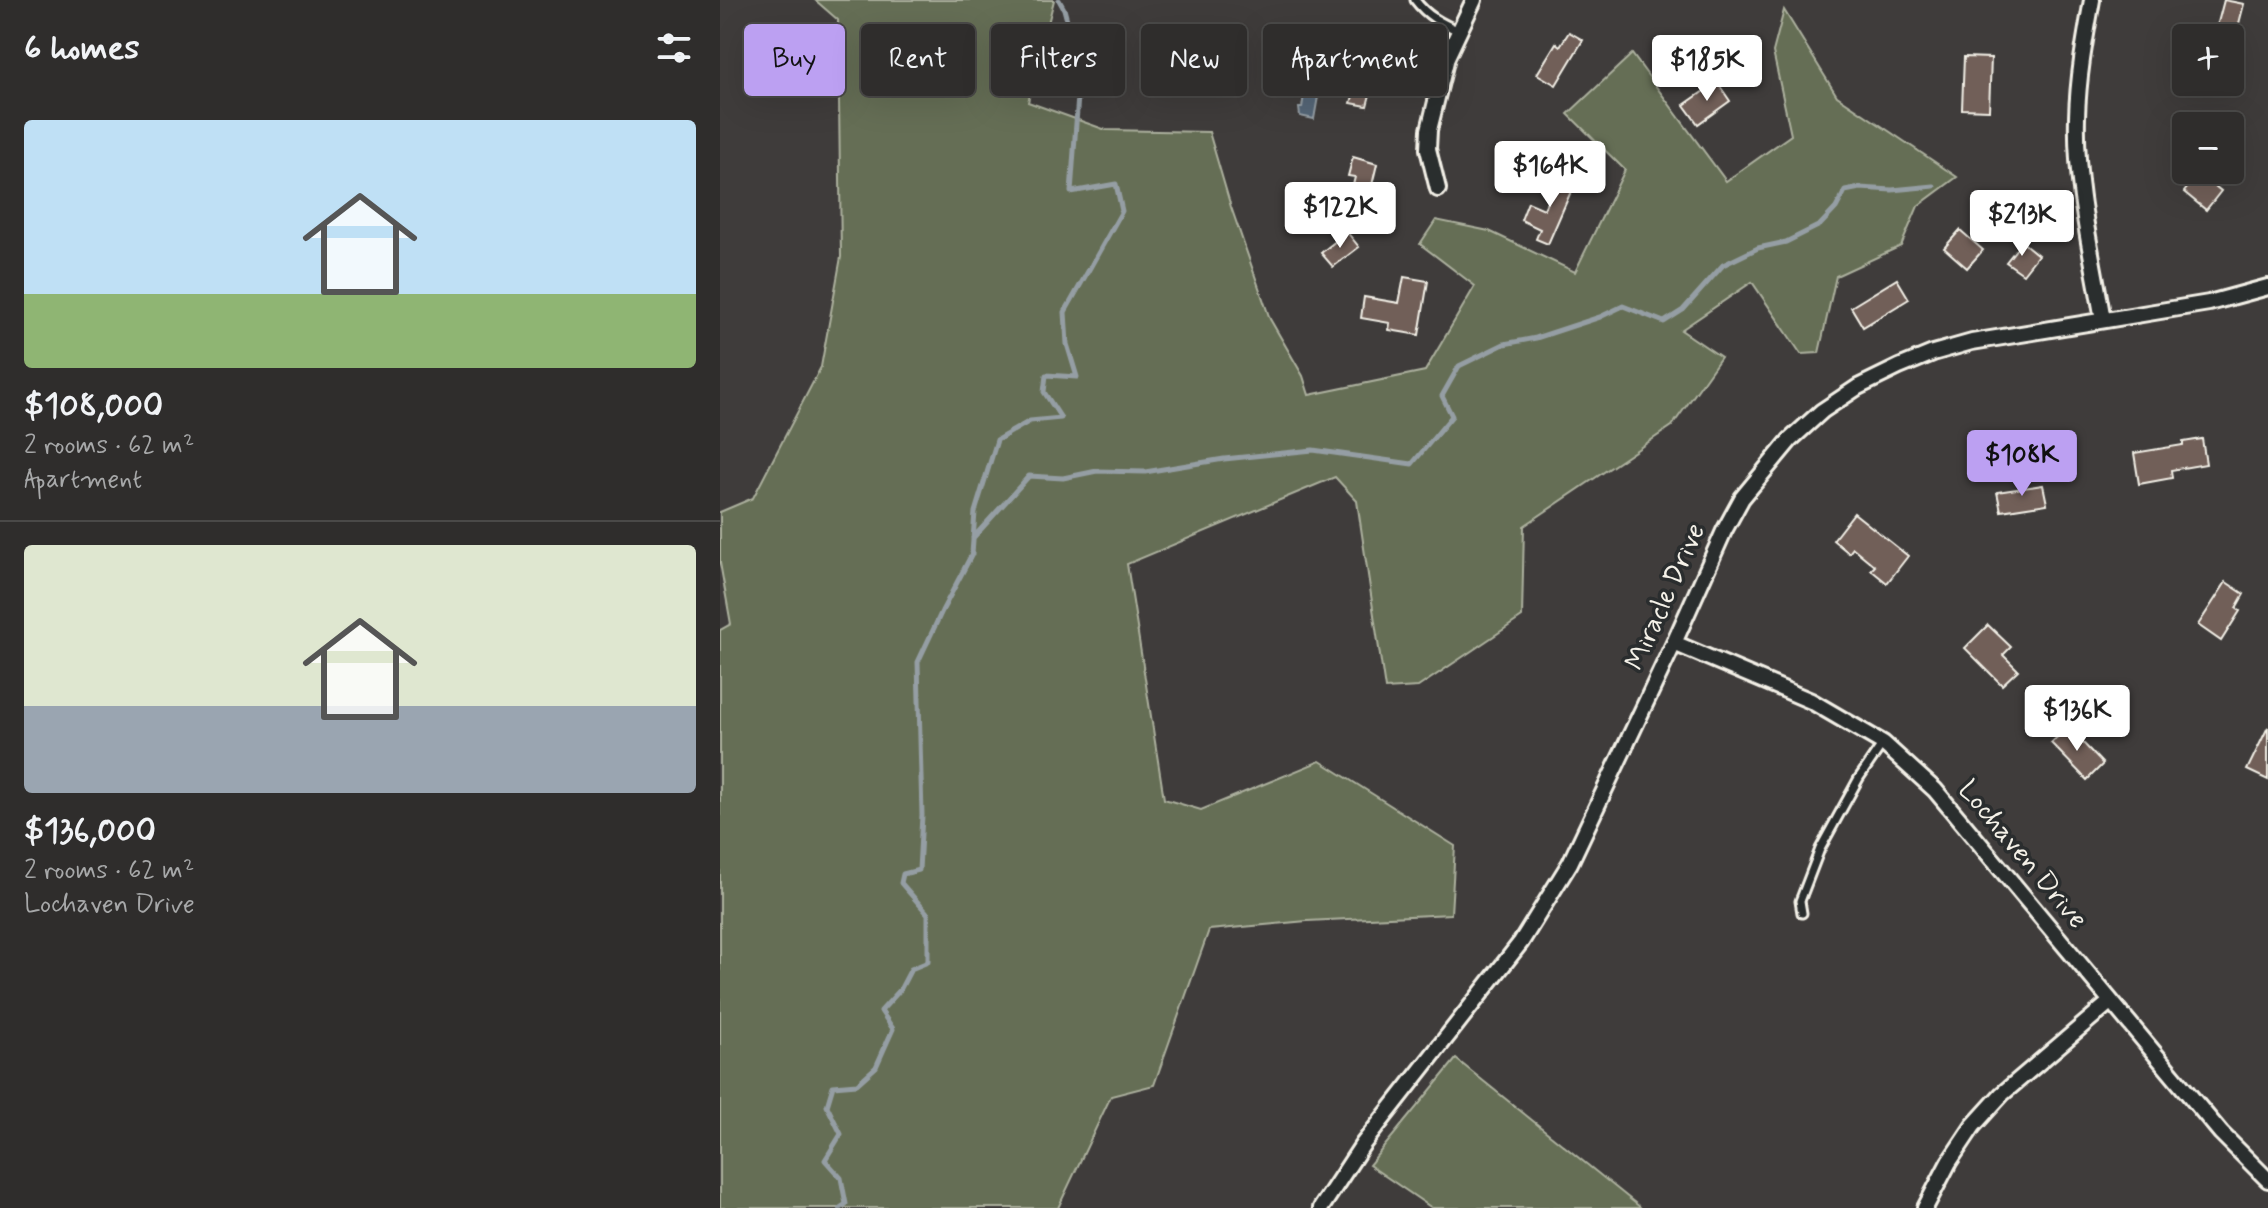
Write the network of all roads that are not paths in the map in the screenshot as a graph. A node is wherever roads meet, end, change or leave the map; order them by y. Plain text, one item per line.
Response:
1 (1415, 0) edge
2 (1474, 0) edge
3 (2092, 0) edge
4 (1459, 31) junction
5 (1438, 189) dead end
6 (2268, 287) edge
7 (2103, 320) junction
8 (1674, 643) junction
9 (1883, 743) junction
10 (1802, 913) dead end
11 (2110, 1002) junction
12 (2268, 1180) edge
13 (1321, 1208) edge
14 (1925, 1208) edge

1 - 4 lane
2 - 4 street
3 - 7 street
4 - 5 street
6 - 7 street, Miracle Drive
7 - 8 street, Miracle Drive
8 - 9 street, Lochaven Drive
8 - 13 street, Miracle Drive
9 - 10 lane
9 - 11 street, Lochaven Drive
11 - 12 street, Lochaven Drive
11 - 14 street

